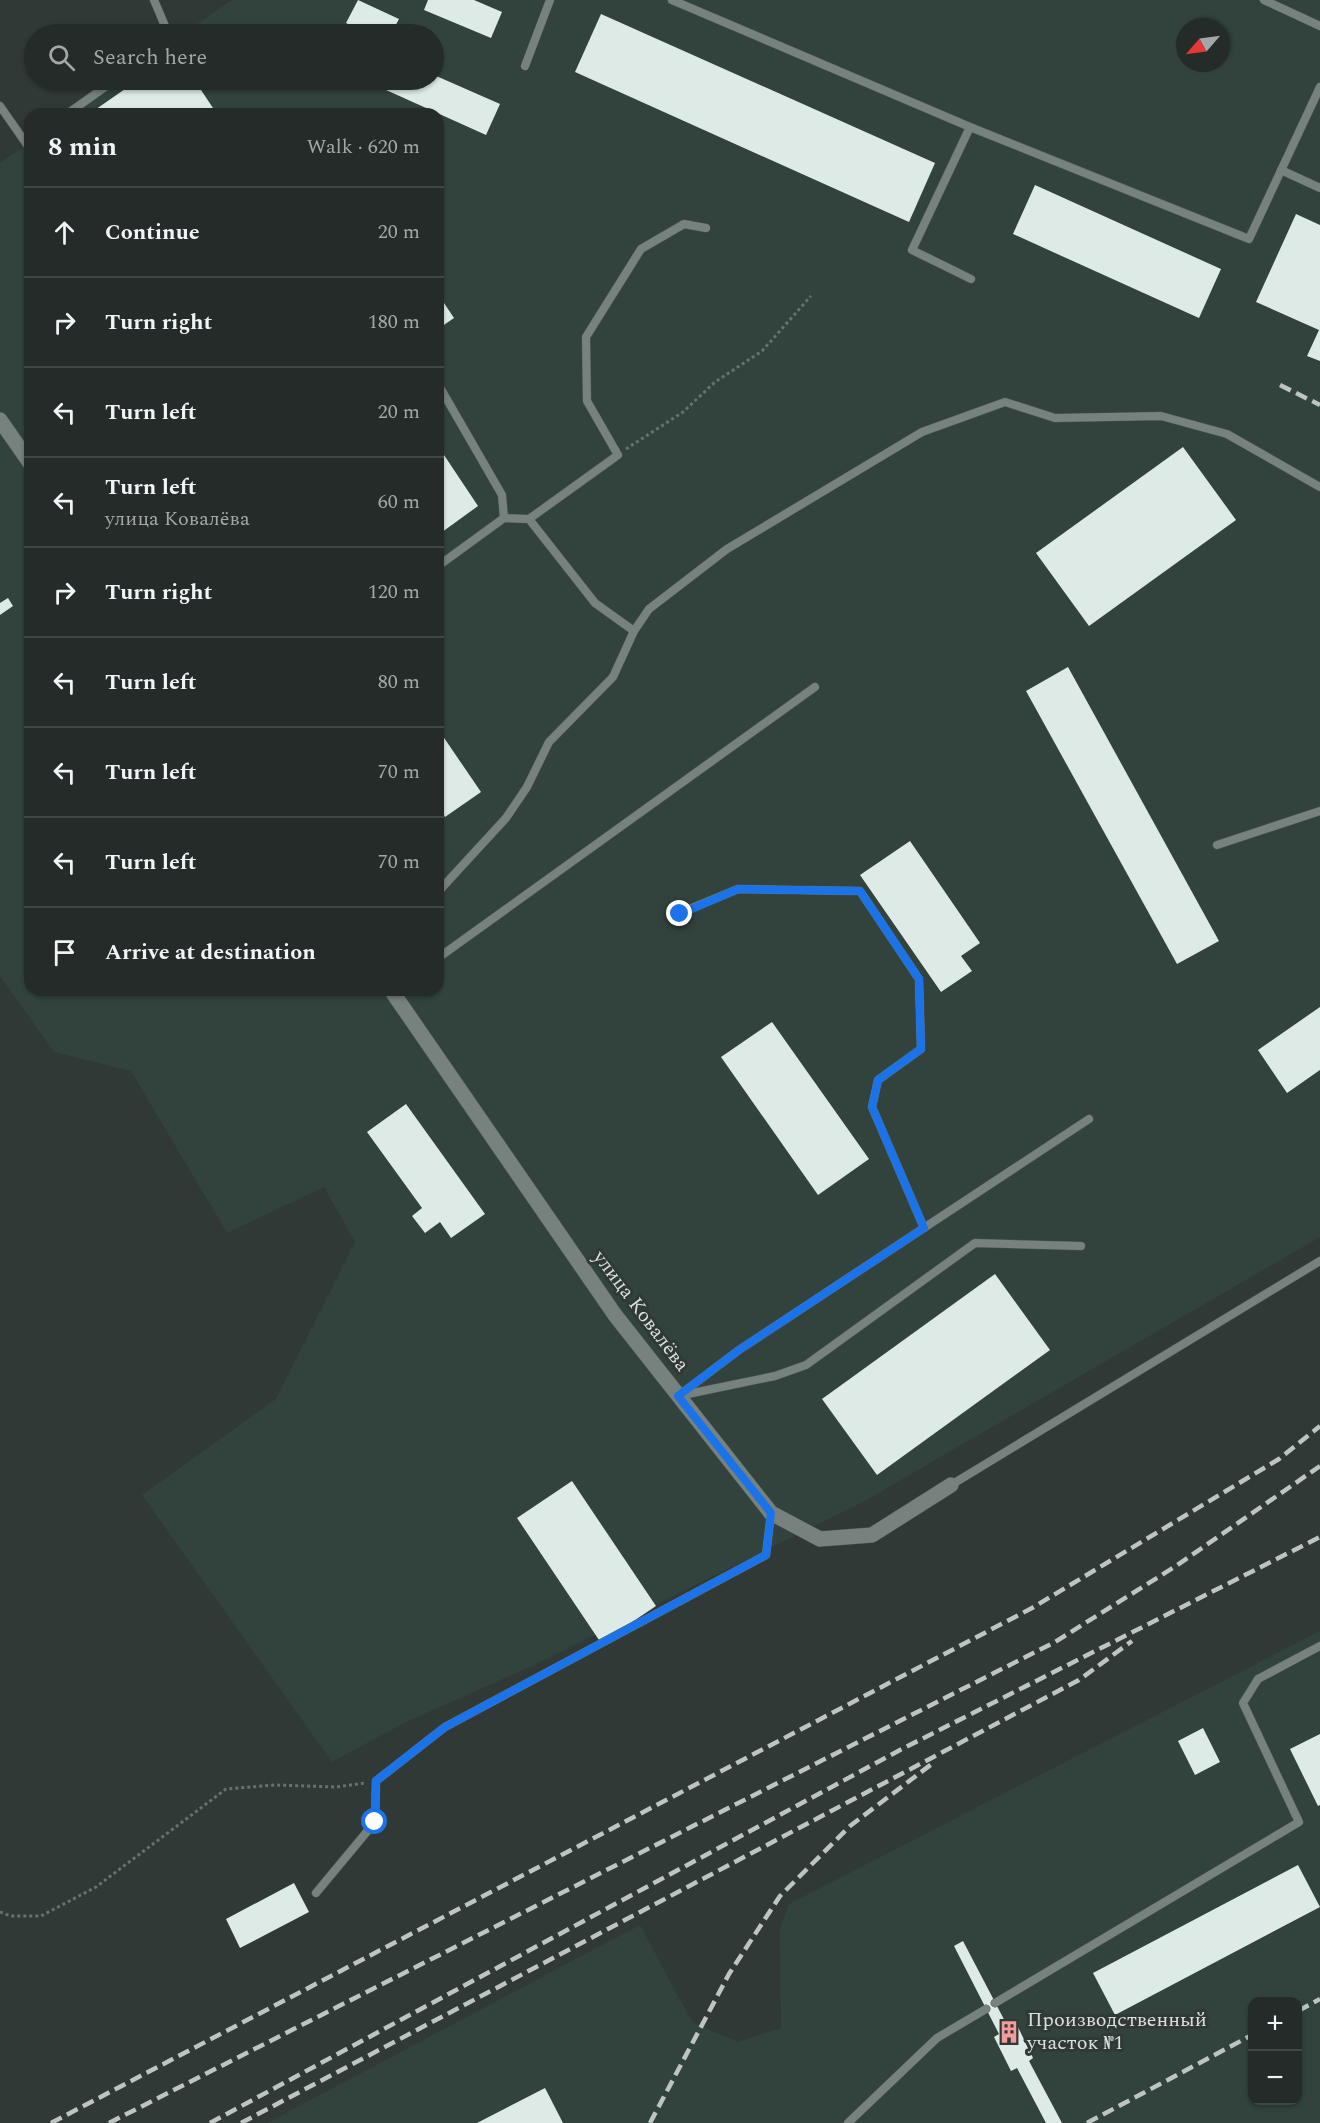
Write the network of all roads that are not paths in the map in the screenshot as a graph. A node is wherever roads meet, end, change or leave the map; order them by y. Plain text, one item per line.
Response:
1 (154, 0) edge
2 (550, 0) edge
3 (672, 0) edge
4 (1264, 0) edge
5 (164, 24) edge
6 (1320, 26) edge
7 (525, 66) dead end
8 (1320, 87) edge
9 (101, 90) edge
10 (0, 106) edge
11 (75, 108) edge
12 (970, 127) junction
13 (24, 137) edge
14 (1281, 170) junction
15 (1320, 188) edge
16 (706, 228) dead end
17 (971, 279) dead end
18 (444, 394) edge
19 (0, 420) edge
20 (24, 455) edge
21 (1320, 487) edge
22 (504, 518) junction
23 (529, 519) junction
24 (444, 562) edge
25 (634, 631) junction
26 (815, 687) dead end
27 (1320, 811) edge
28 (1217, 845) dead end
29 (444, 885) edge
30 (680, 914) dead end
31 (444, 954) edge
32 (396, 996) edge
33 (1089, 1119) dead end
34 (924, 1228) junction
35 (1081, 1246) dead end
36 (1320, 1261) edge
37 (678, 1396) junction
38 (951, 1485) joint
39 (771, 1513) junction
40 (1320, 1646) edge
41 (316, 1893) dead end
42 (995, 2003) dead end
43 (986, 2009) dead end
44 (848, 2123) edge

1 - 5 lane
2 - 7 lane
3 - 12 lane
4 - 6 lane
8 - 14 lane
9 - 11 lane
10 - 13 lane
12 - 14 lane
12 - 17 lane
14 - 15 lane
16 - 23 lane
18 - 22 lane
19 - 20 street
21 - 25 lane
22 - 23 lane
22 - 24 lane
23 - 25 lane
25 - 29 lane
26 - 31 lane
27 - 28 lane
30 - 34 lane
32 - 37 street, улица Ковалёва
33 - 34 lane
34 - 37 lane
35 - 37 lane
36 - 38 lane
37 - 39 street, улица Ковалёва
38 - 39 street, улица Ковалёва
39 - 41 lane
40 - 42 lane
43 - 44 lane

